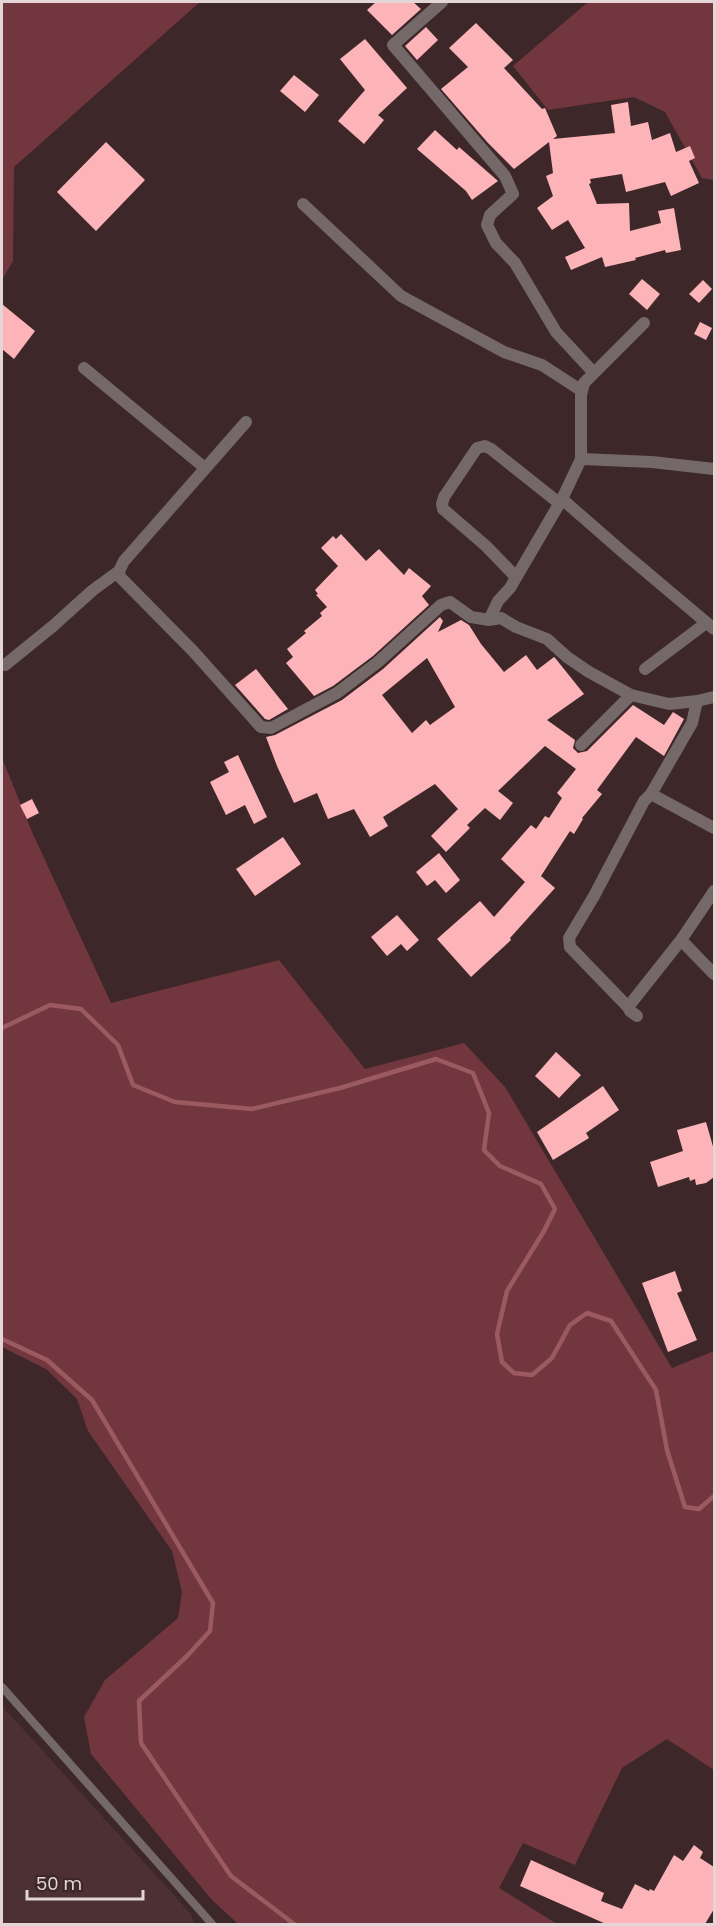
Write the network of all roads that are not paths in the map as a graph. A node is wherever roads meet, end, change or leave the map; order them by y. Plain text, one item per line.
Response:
1 (442, 2) edge
2 (303, 204) dead end
3 (644, 323) dead end
4 (84, 368) dead end
5 (594, 373) junction
6 (582, 391) junction
7 (246, 422) dead end
8 (581, 459) junction
9 (205, 468) junction
10 (714, 469) edge
11 (561, 501) junction
12 (119, 571) junction
13 (516, 577) junction
14 (489, 620) junction
15 (710, 626) edge
16 (5, 665) dead end
17 (645, 669) dead end
18 (631, 695) junction
19 (714, 697) edge
20 (697, 701) junction
21 (581, 745) dead end
22 (651, 794) junction
23 (714, 828) edge
24 (714, 891) edge
25 (681, 940) junction
26 (714, 974) edge
27 (2, 1687) edge
28 (212, 1924) edge

1 - 5 street
2 - 6 street
3 - 5 street
4 - 9 street
5 - 6 street
6 - 8 street
7 - 9 street
8 - 10 street
8 - 11 street
9 - 12 street
11 - 13 street
11 - 13 street
11 - 15 street
12 - 14 street
12 - 16 street
13 - 14 street
14 - 18 street
15 - 17 street
18 - 20 street
18 - 21 street
19 - 20 street
20 - 22 street
22 - 23 street
22 - 25 street
24 - 25 street
25 - 26 street
27 - 28 lane

